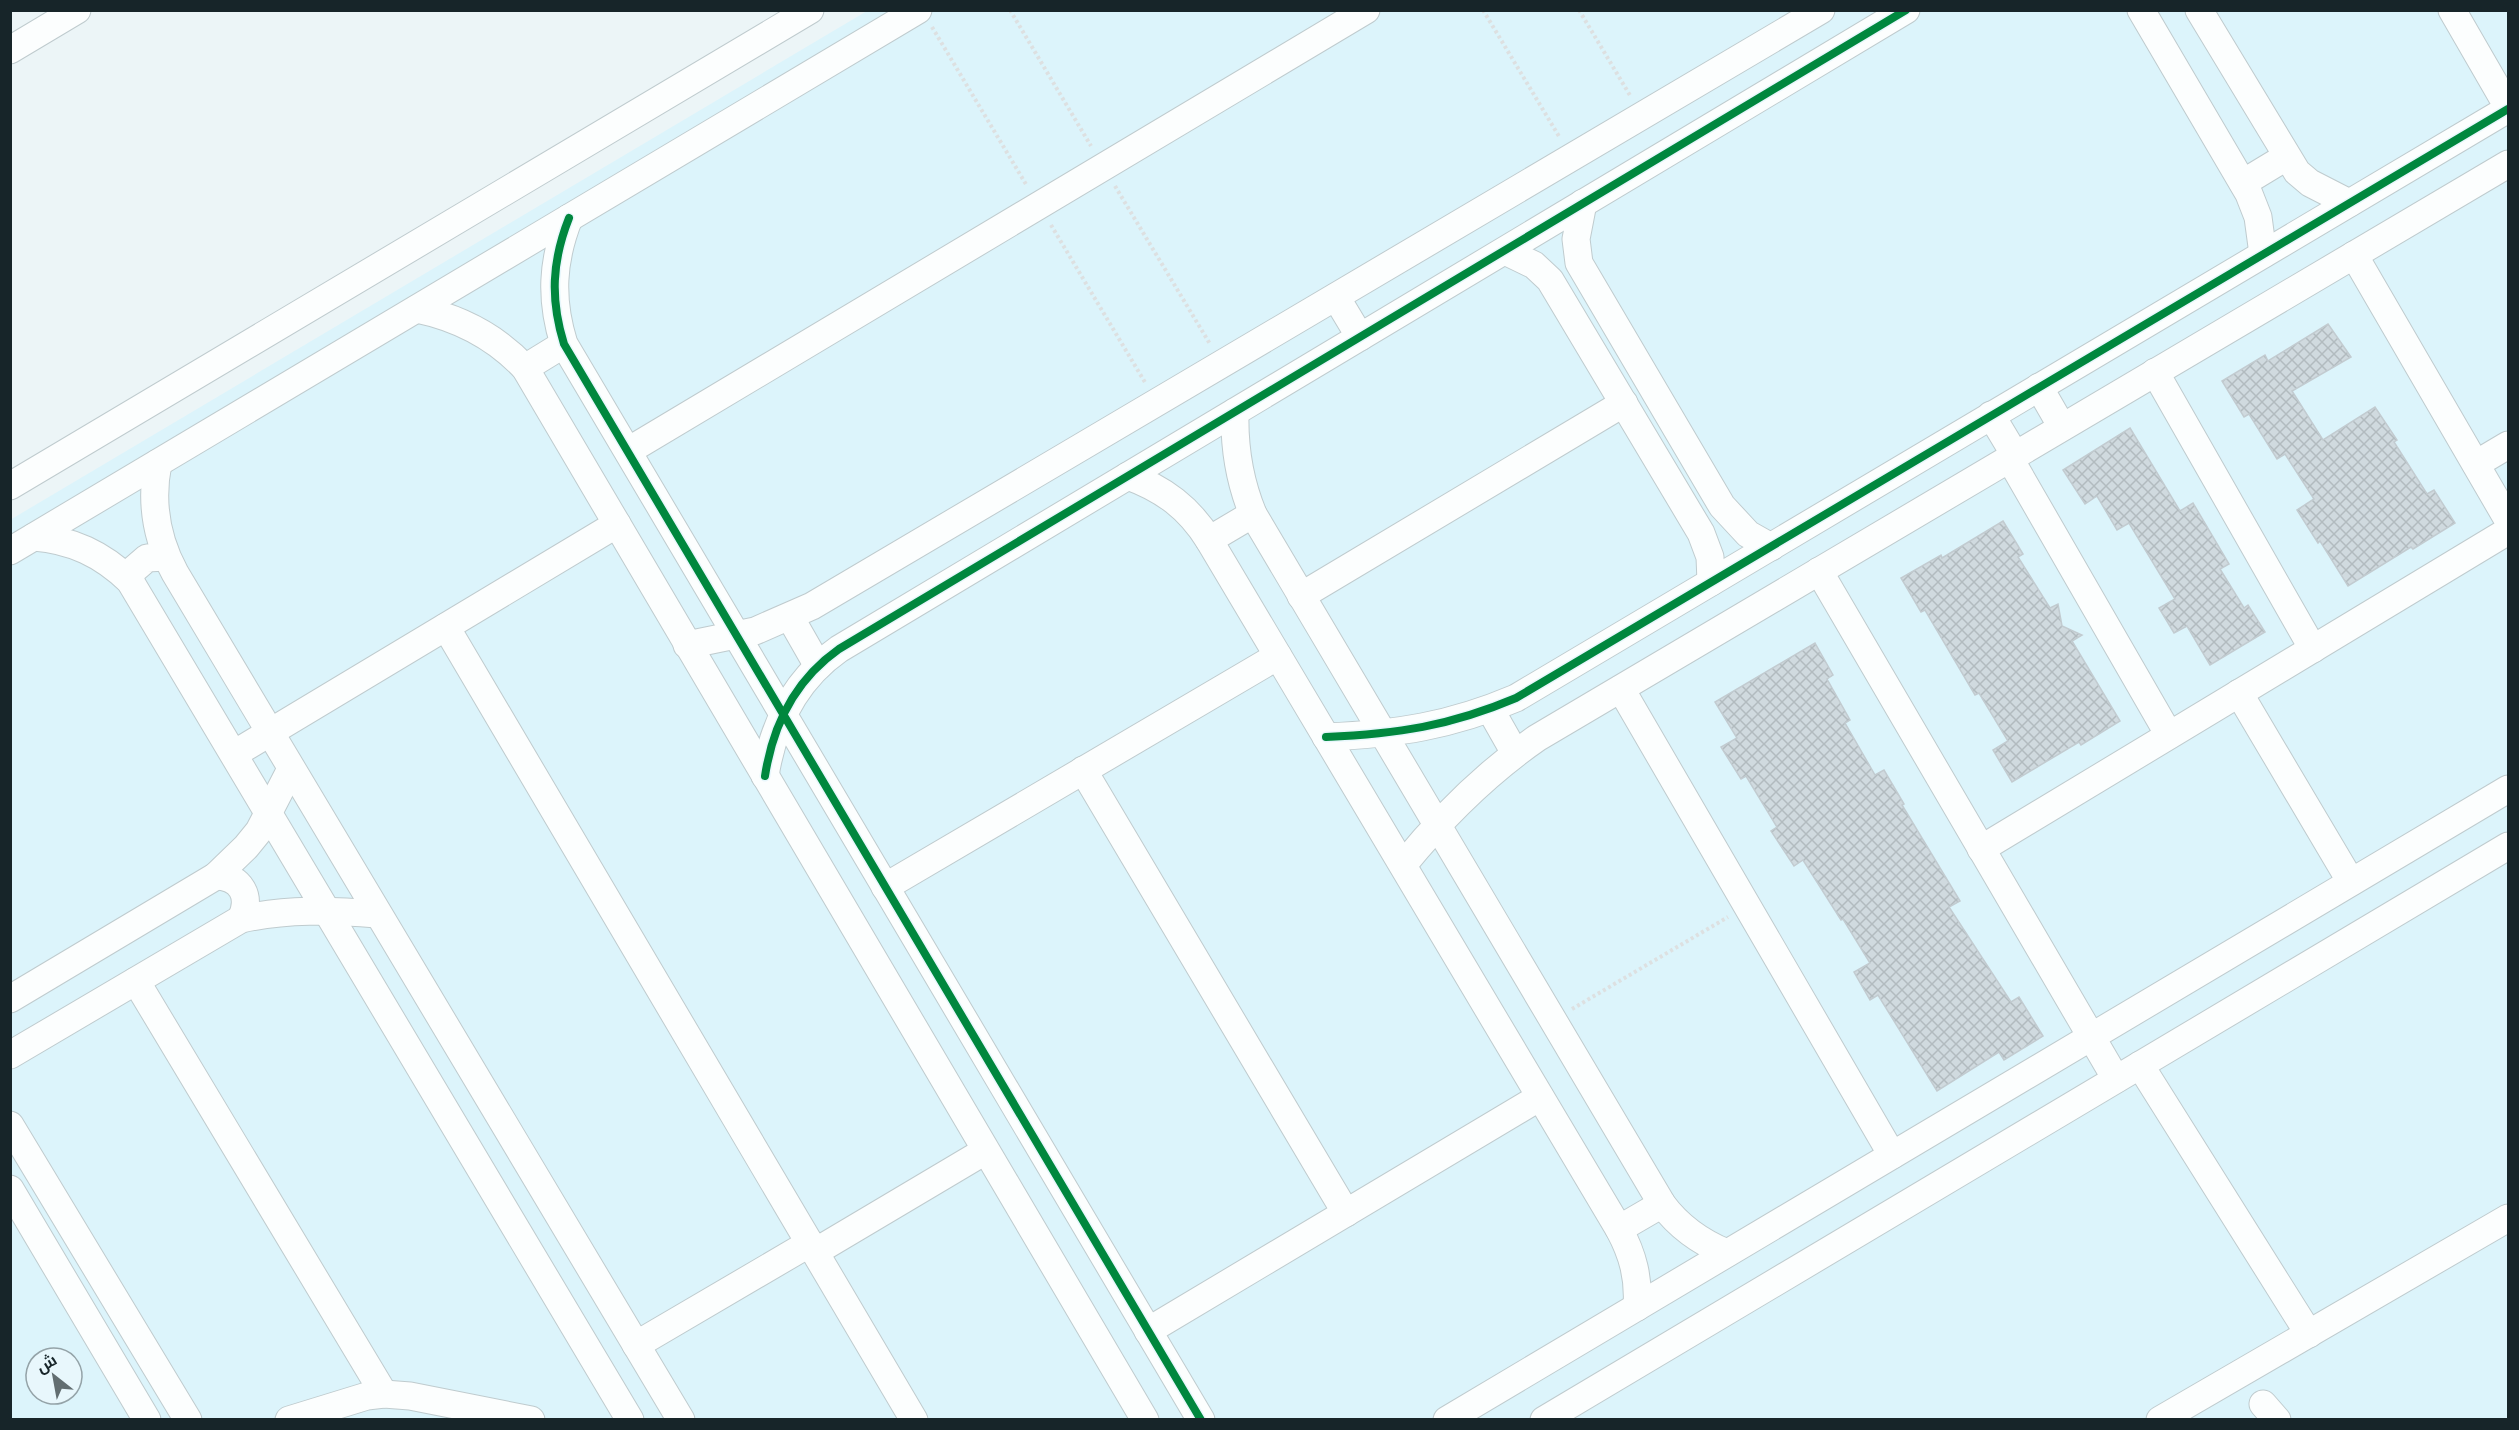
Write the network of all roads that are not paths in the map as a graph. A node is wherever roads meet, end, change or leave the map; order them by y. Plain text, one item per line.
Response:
1 (77, 10) edge
2 (810, 10) edge
3 (918, 10) edge
4 (1366, 10) edge
5 (1821, 10) edge
6 (1906, 10) edge
7 (2141, 10) edge
8 (2199, 10) edge
9 (2452, 10) edge
10 (10, 50) edge
11 (2508, 108) edge
12 (2286, 157) junction
13 (2508, 164) edge
14 (2243, 183) junction
15 (1583, 203) junction
16 (2349, 203) junction
17 (569, 218) junction
18 (1505, 251) junction
19 (2263, 254) junction
20 (2354, 255) junction
21 (1579, 263) junction
22 (1550, 280) junction
23 (1336, 297) junction
24 (417, 309) junction
25 (1360, 337) junction
26 (564, 344) junction
27 (525, 368) junction
28 (2155, 372) junction
29 (2039, 387) junction
30 (1624, 403) junction
31 (1235, 412) junction
32 (1991, 415) junction
33 (2062, 427) junction
34 (2508, 445) edge
35 (628, 451) junction
36 (2012, 457) junction
37 (158, 463) junction
38 (2476, 464) junction
39 (1128, 476) junction
40 (10, 486) edge
41 (1722, 506) junction
42 (1253, 514) junction
43 (2508, 520) edge
44 (1695, 522) junction
45 (617, 524) junction
46 (2508, 531) edge
47 (34, 537) junction
48 (1209, 540) junction
49 (1771, 547) junction
50 (10, 551) edge
51 (166, 557) junction
52 (1819, 571) junction
53 (130, 581) junction
54 (1711, 582) junction
55 (1301, 596) junction
56 (790, 617) junction
57 (446, 627) junction
58 (737, 636) junction
59 (687, 645) junction
60 (2313, 649) junction
61 (1278, 656) junction
62 (818, 666) junction
63 (1621, 688) junction
64 (2239, 693) junction
65 (1490, 710) junction
66 (783, 713) junction
67 (270, 733) junction
68 (1383, 734) junction
69 (2169, 735) junction
70 (1326, 737) junction
71 (1515, 753) junction
72 (234, 754) junction
73 (291, 769) junction
74 (1083, 770) junction
75 (765, 776) junction
76 (2508, 789) edge
77 (269, 814) junction
78 (1437, 824) junction
79 (2508, 846) edge
80 (1982, 849) junction
81 (1402, 865) junction
82 (216, 876) junction
83 (2351, 882) junction
84 (885, 886) junction
85 (327, 910) junction
86 (377, 914) junction
87 (241, 919) junction
88 (136, 981) junction
89 (10, 999) edge
90 (2091, 1037) junction
91 (10, 1055) edge
92 (2140, 1065) junction
93 (2116, 1079) junction
94 (1540, 1096) junction
95 (10, 1125) edge
96 (985, 1151) junction
97 (1892, 1155) junction
98 (10, 1189) edge
99 (1662, 1204) junction
100 (1346, 1213) junction
101 (2508, 1218) edge
102 (1619, 1229) junction
103 (812, 1247) junction
104 (1727, 1253) junction
105 (1637, 1307) junction
106 (1148, 1331) junction
107 (2309, 1334) junction
108 (636, 1345) junction
109 (384, 1394) junction
110 (147, 1419) edge
111 (188, 1419) edge
112 (289, 1419) edge
113 (531, 1419) edge
114 (630, 1419) edge
115 (681, 1419) edge
116 (914, 1419) edge
117 (1145, 1419) edge
118 (1201, 1419) edge
119 (1447, 1419) edge
120 (1544, 1419) edge
121 (2160, 1419) edge

1 - 10 street
2 - 40 street
3 - 17 street
4 - 35 street
5 - 23 street
6 - 15 street
7 - 14 street
8 - 12 street
9 - 11 street
11 - 16 street
12 - 14 street
12 - 16 street
13 - 20 street
14 - 19 street
15 - 18 street
15 - 21 street
16 - 19 street
17 - 24 street
17 - 26 street
18 - 22 street
18 - 25 street
19 - 29 street
20 - 28 street
20 - 38 street
21 - 22 street
21 - 41 street
22 - 30 street
23 - 25 street
23 - 56 street
24 - 27 street
24 - 37 street
25 - 31 street
26 - 27 street
26 - 35 street
27 - 45 street
28 - 33 street
28 - 60 street
29 - 32 street
29 - 33 street
30 - 44 street
30 - 55 street
31 - 39 street
31 - 42 street
32 - 36 street
32 - 49 street
33 - 36 street
34 - 38 street
35 - 58 street
36 - 52 street
36 - 69 street
37 - 47 street
37 - 51 street
38 - 43 street
39 - 48 street
39 - 62 street
41 - 44 street
41 - 49 street
42 - 48 street
42 - 55 street
44 - 54 street
45 - 57 street
45 - 59 street
46 - 60 street
47 - 50 street
47 - 53 street
48 - 61 street
49 - 54 street
51 - 53 street
51 - 67 street
52 - 63 street
52 - 80 street
53 - 72 street
54 - 65 street
55 - 68 street
56 - 58 street
56 - 62 street
57 - 67 street
57 - 103 street
58 - 59 street
58 - 66 street
59 - 75 street
60 - 64 street
61 - 70 street
61 - 74 street
62 - 66 street
63 - 71 street
63 - 97 street
64 - 69 street
64 - 83 street
65 - 68 street
65 - 71 street
66 - 75 street
66 - 84 street
67 - 72 street
67 - 73 street
68 - 70 street
68 - 78 street
69 - 80 street
70 - 81 street
71 - 78 street
72 - 77 street
73 - 77 street
73 - 86 street
74 - 84 street
74 - 100 street
75 - 96 street
76 - 83 street
77 - 82 street
77 - 85 street
78 - 81 street
78 - 99 street
79 - 92 street
80 - 90 street
81 - 94 street
82 - 87 street
82 - 89 street
83 - 90 street
84 - 106 street
85 - 86 street
85 - 87 street
85 - 114 street
86 - 108 street
87 - 88 street
88 - 91 street
88 - 109 street
90 - 93 street
90 - 97 street
92 - 93 street
92 - 107 street
93 - 120 street
94 - 100 street
94 - 102 street
95 - 111 street
96 - 103 street
96 - 117 street
97 - 104 street
98 - 110 street
99 - 102 street
99 - 104 street
100 - 106 street
101 - 107 street
102 - 105 street
103 - 108 street
103 - 116 street
104 - 105 street
105 - 119 street
106 - 118 street
107 - 121 street
108 - 115 street
109 - 112 street
109 - 113 street

